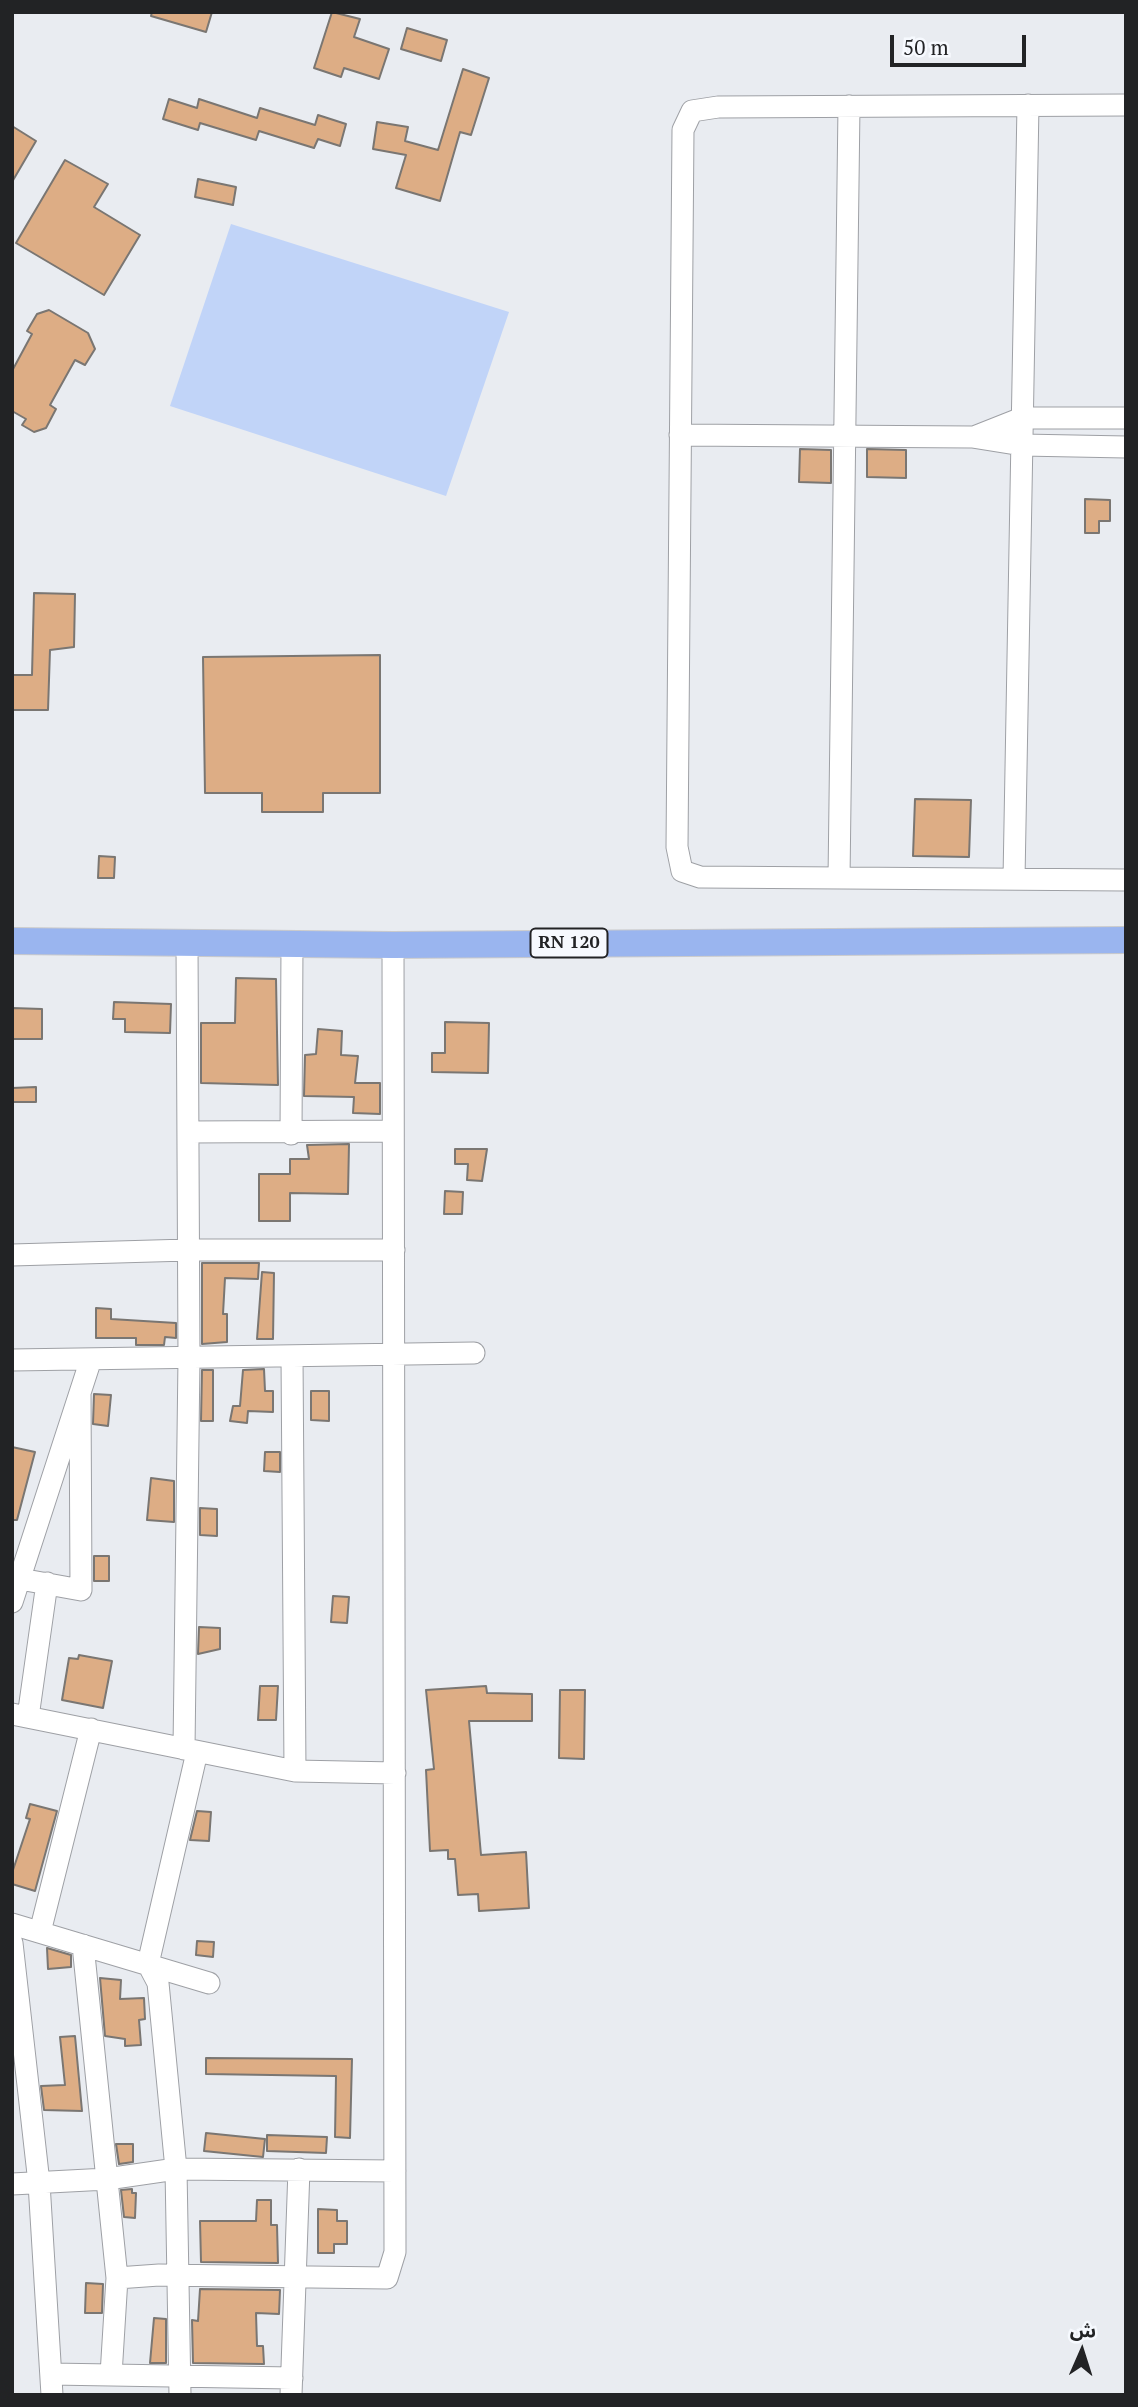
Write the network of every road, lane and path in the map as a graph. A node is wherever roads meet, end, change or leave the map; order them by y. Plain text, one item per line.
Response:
1 (1126, 104) edge
2 (1028, 105) junction
3 (849, 106) junction
4 (1023, 418) junction
5 (1126, 418) edge
6 (680, 435) junction
7 (843, 437) junction
8 (972, 437) junction
9 (1022, 445) junction
10 (1126, 447) edge
11 (839, 878) junction
12 (1014, 879) junction
13 (1126, 880) edge
14 (1126, 940) edge
15 (12, 941) edge
16 (187, 943) junction
17 (292, 944) junction
18 (393, 945) junction
19 (393, 1131) junction
20 (188, 1132) junction
21 (291, 1134) junction
22 (188, 1250) junction
23 (394, 1250) junction
24 (12, 1255) edge
25 (474, 1353) dead end
26 (394, 1354) junction
27 (292, 1356) junction
28 (189, 1358) junction
29 (91, 1359) junction
30 (12, 1360) edge
31 (80, 1393) junction
32 (20, 1579) junction
33 (47, 1584) junction
34 (12, 1602) edge
35 (20, 1715) edge
36 (91, 1730) junction
37 (191, 1750) junction
38 (295, 1771) junction
39 (395, 1773) junction
40 (12, 1924) edge
41 (40, 1932) junction
42 (12, 1943) edge
43 (83, 1945) junction
44 (148, 1964) junction
45 (209, 1983) dead end
46 (176, 2169) junction
47 (299, 2169) junction
48 (395, 2171) junction
49 (107, 2179) junction
50 (39, 2183) junction
51 (12, 2184) edge
52 (180, 2276) junction
53 (296, 2277) junction
54 (117, 2278) junction
55 (111, 2375) junction
56 (52, 2384) edge
57 (180, 2386) edge
58 (291, 2387) edge

1 - 2 street
2 - 3 street
2 - 4 street
3 - 6 street
3 - 7 street
4 - 5 street
4 - 8 street
4 - 9 street
6 - 7 street
6 - 11 street
7 - 8 street
7 - 11 street
8 - 9 street
9 - 10 street
9 - 12 street
11 - 12 street
12 - 13 street
14 - 18 main road, RN 120
15 - 16 main road, RN 120
16 - 17 main road, RN 120
16 - 20 street
17 - 18 main road, RN 120
17 - 21 street
18 - 19 street
19 - 21 street
19 - 23 street
20 - 21 street
20 - 22 street
22 - 23 street
22 - 24 street
22 - 28 street
23 - 26 street
25 - 26 street
26 - 27 street
26 - 39 street
27 - 28 street
27 - 38 street
28 - 29 street
28 - 37 street
29 - 30 street
29 - 31 street
31 - 32 street
31 - 33 street
32 - 33 street
32 - 34 street
33 - 35 street
35 - 36 street
36 - 37 street
36 - 41 street
37 - 38 street
37 - 44 street
38 - 39 street
39 - 48 street
40 - 41 street
41 - 43 street
42 - 50 street
43 - 44 street
43 - 49 street
44 - 45 street
44 - 46 street
46 - 47 street
46 - 49 street
46 - 52 street
47 - 48 street
47 - 53 street
48 - 53 street
49 - 50 street
49 - 54 street
50 - 51 street
50 - 56 street
52 - 53 street
52 - 54 street
52 - 57 street
53 - 58 street
54 - 55 street
55 - 56 street
55 - 57 street
57 - 58 street

